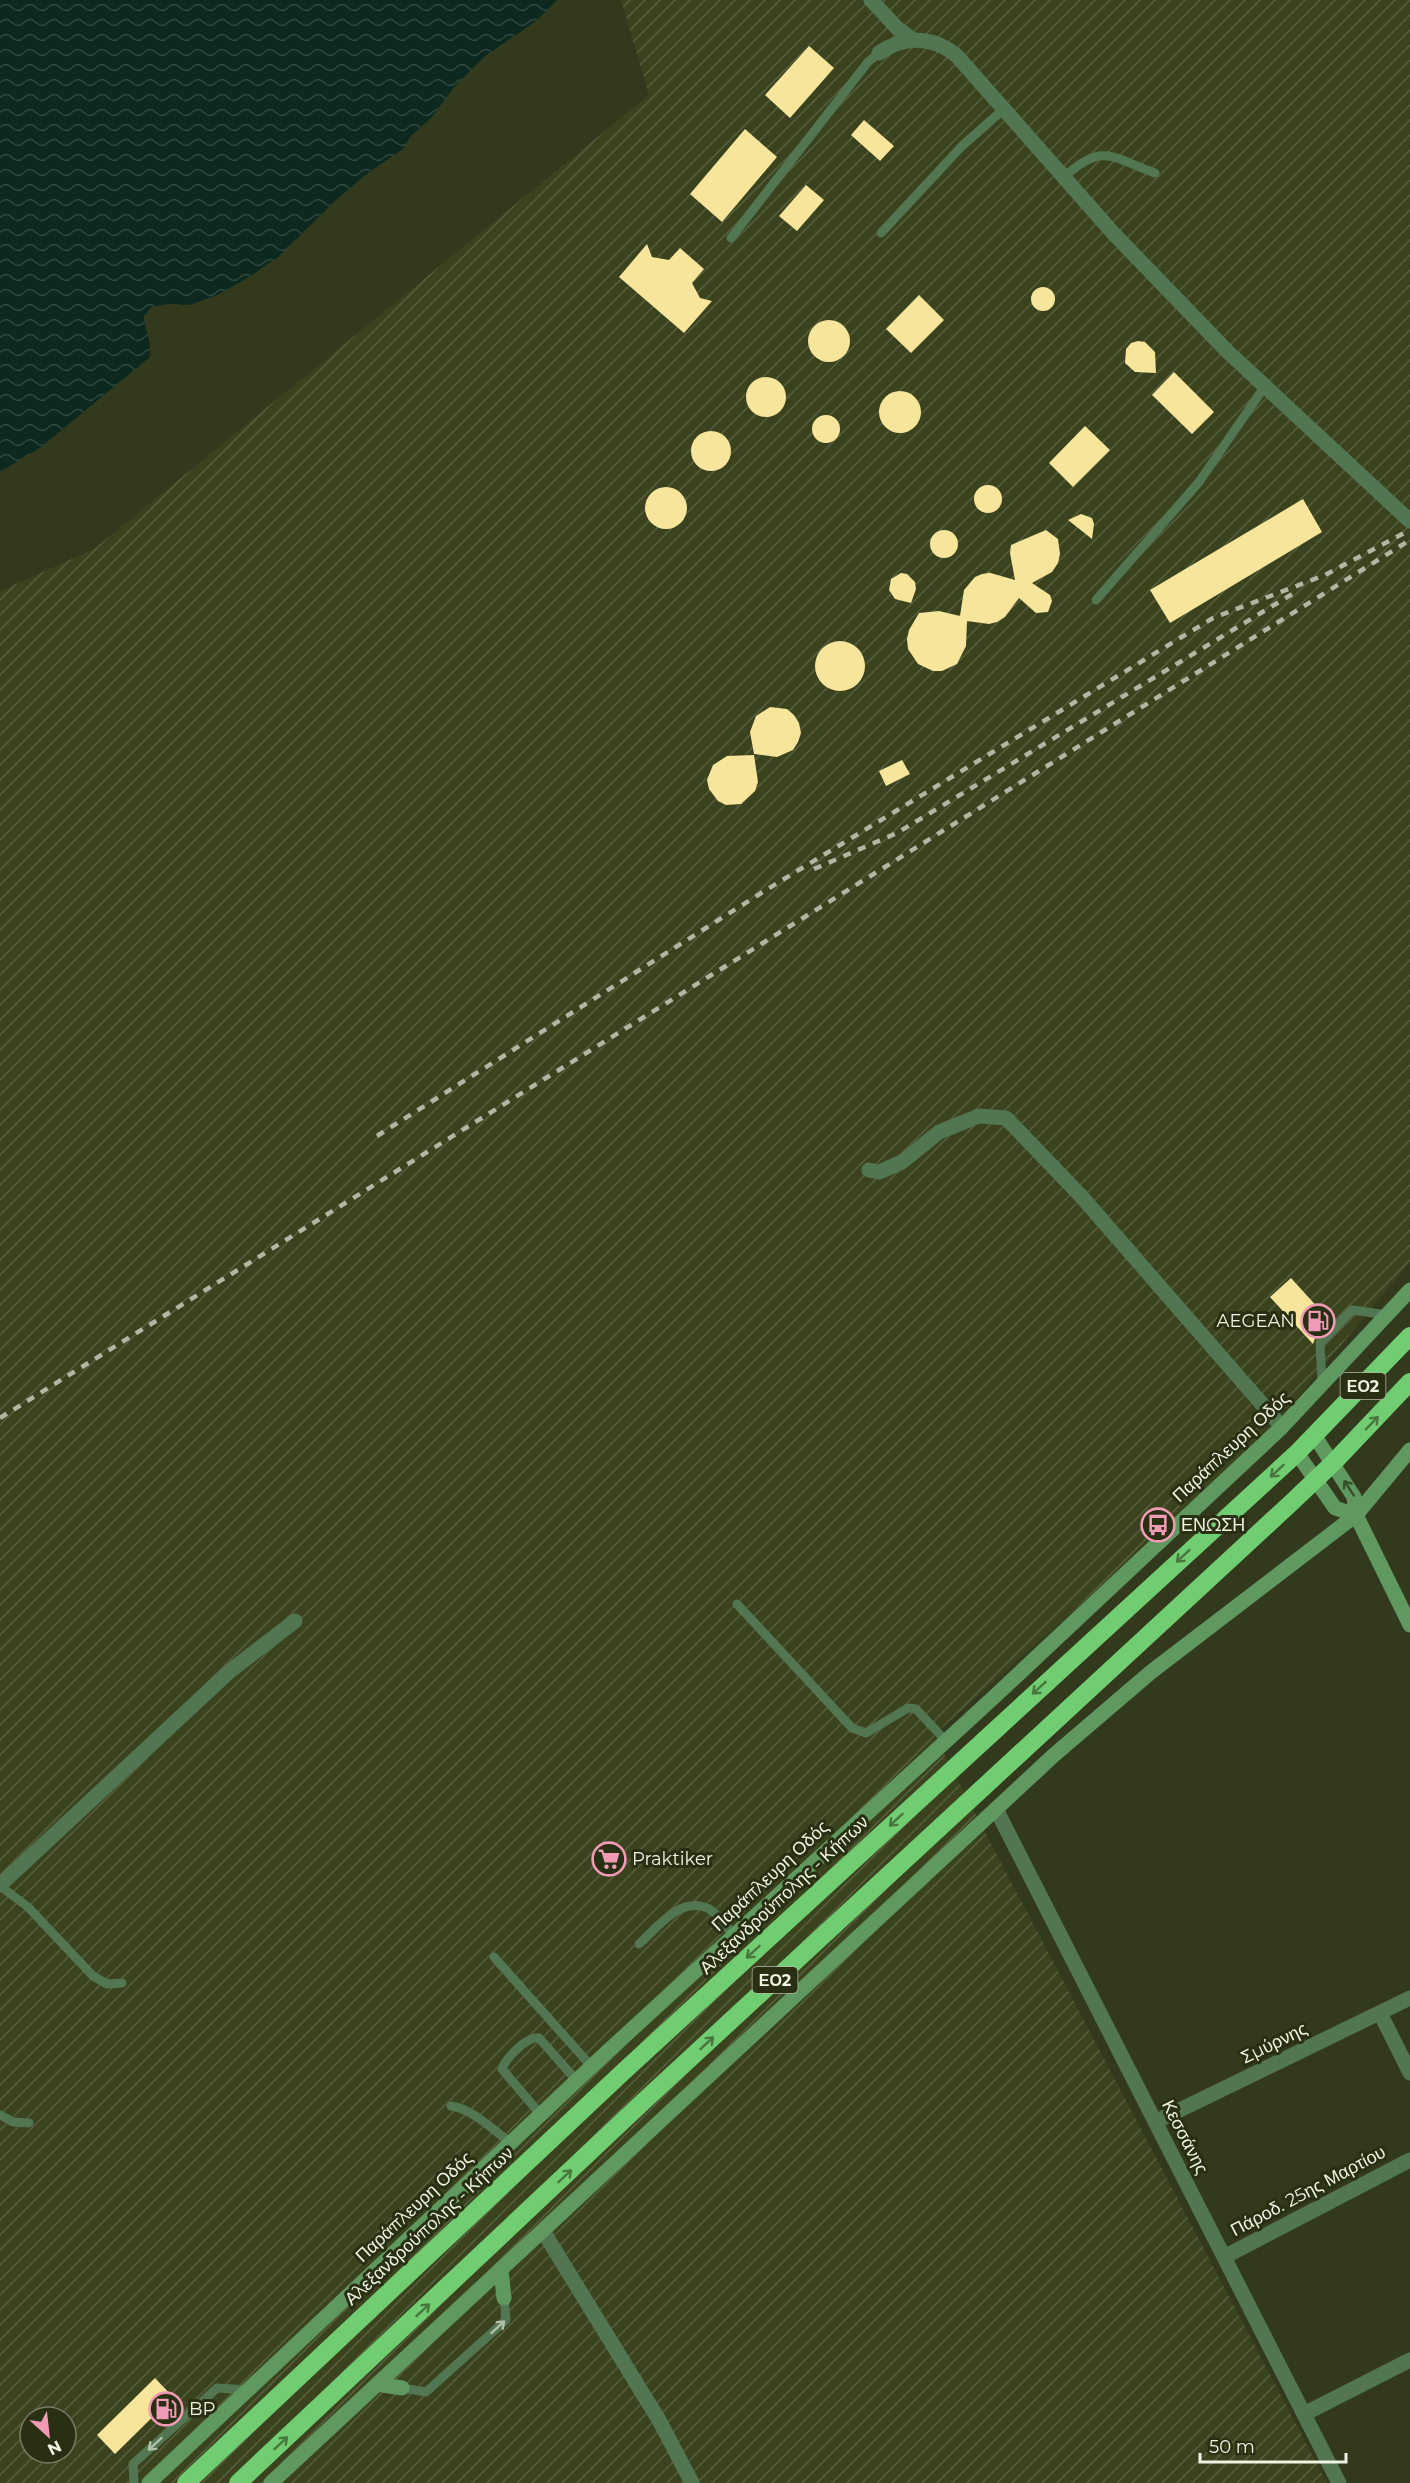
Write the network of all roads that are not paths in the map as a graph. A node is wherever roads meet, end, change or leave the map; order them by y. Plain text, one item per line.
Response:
1 (871, 0) edge
2 (913, 40) junction
3 (879, 53) joint
4 (1004, 109) junction
5 (1155, 173) dead end
6 (1064, 177) junction
7 (881, 233) dead end
8 (731, 238) dead end
9 (1265, 386) junction
10 (1410, 521) edge
11 (1096, 600) dead end
12 (869, 1170) dead end
13 (1410, 1290) edge
14 (1388, 1315) junction
15 (1410, 1336) edge
16 (1410, 1382) edge
17 (1322, 1387) junction
18 (1282, 1427) junction
19 (1314, 1435) junction
20 (1410, 1450) edge
21 (1297, 1453) junction
22 (1333, 1463) junction
23 (1315, 1479) junction
24 (1356, 1515) junction
25 (737, 1604) dead end
26 (295, 1621) dead end
27 (1410, 1625) edge
28 (946, 1741) junction
29 (996, 1809) junction
30 (0, 1885) edge
31 (734, 1936) junction
32 (639, 1944) dead end
33 (494, 1957) dead end
34 (122, 1983) dead end
35 (1410, 1998) edge
36 (1380, 2013) junction
37 (592, 2067) junction
38 (1410, 2073) edge
39 (577, 2080) junction
40 (451, 2106) dead end
41 (0, 2115) edge
42 (541, 2115) junction
43 (30, 2122) dead end
44 (1155, 2122) junction
45 (511, 2143) junction
46 (1410, 2160) edge
47 (543, 2231) junction
48 (1224, 2257) junction
49 (501, 2270) junction
50 (504, 2298) joint
51 (1410, 2360) edge
52 (377, 2384) junction
53 (402, 2388) joint
54 (249, 2390) junction
55 (1304, 2414) junction
56 (134, 2483) edge
57 (148, 2483) edge
58 (186, 2483) edge
59 (238, 2483) edge
60 (271, 2483) edge
61 (692, 2483) edge
62 (1340, 2483) edge

1 - 2 street
2 - 3 street
2 - 4 street
3 - 8 lane
4 - 6 street
4 - 7 lane
5 - 6 lane
6 - 9 street
9 - 10 street
9 - 11 lane
12 - 18 street
13 - 14 street, Παράπλευρη Οδός
14 - 17 street, Παράπλευρη Οδός
14 - 17 lane
15 - 19 highway, Αλεξανδρούπολης - Κήπων / ΕΟ2
22 -> 16 highway, ΕΟ2
17 - 18 street, Παράπλευρη Οδός
18 - 28 street, Παράπλευρη Οδός
19 - 21 highway, Αλεξανδρούπολης - Κήπων / ΕΟ2
19 - 22 street
20 - 24 street
21 - 23 street
21 -> 58 highway, Αλεξανδρούπολης - Κήπων / ΕΟ2
22 - 23 highway, ΕΟ2
24 -> 22 street
23 - 24 street
59 -> 23 highway, ΕΟ2
24 - 27 street
24 - 29 street
25 - 28 lane
26 - 30 street
28 - 31 street, Παράπλευρη Οδός
29 - 44 street, Κεσσάνης
29 - 47 street
30 - 34 lane
31 - 32 lane
31 - 37 street, Παράπλευρη Οδός
33 - 37 lane
35 - 36 street, Σμύρνης
36 - 38 street
36 - 44 street, Σμύρνης
37 - 39 street, Παράπλευρη Οδός
39 - 42 street, Παράπλευρη Οδός
39 - 42 lane
40 - 45 lane
41 - 43 lane
42 - 45 street, Παράπλευρη Οδός
44 - 48 street, Κεσσάνης
45 - 54 street, Παράπλευρη Οδός
46 - 48 street, Πάροδ. 25ης Μαρτίου
47 - 49 street
47 - 61 street
48 - 55 street, Κεσσάνης
49 - 50 street
49 - 52 street
53 -> 50 lane
51 - 55 street
52 - 53 street
52 - 60 street
54 -> 56 lane
54 - 57 street, Παράπλευρη Οδός
55 - 62 street, Κεσσάνης

